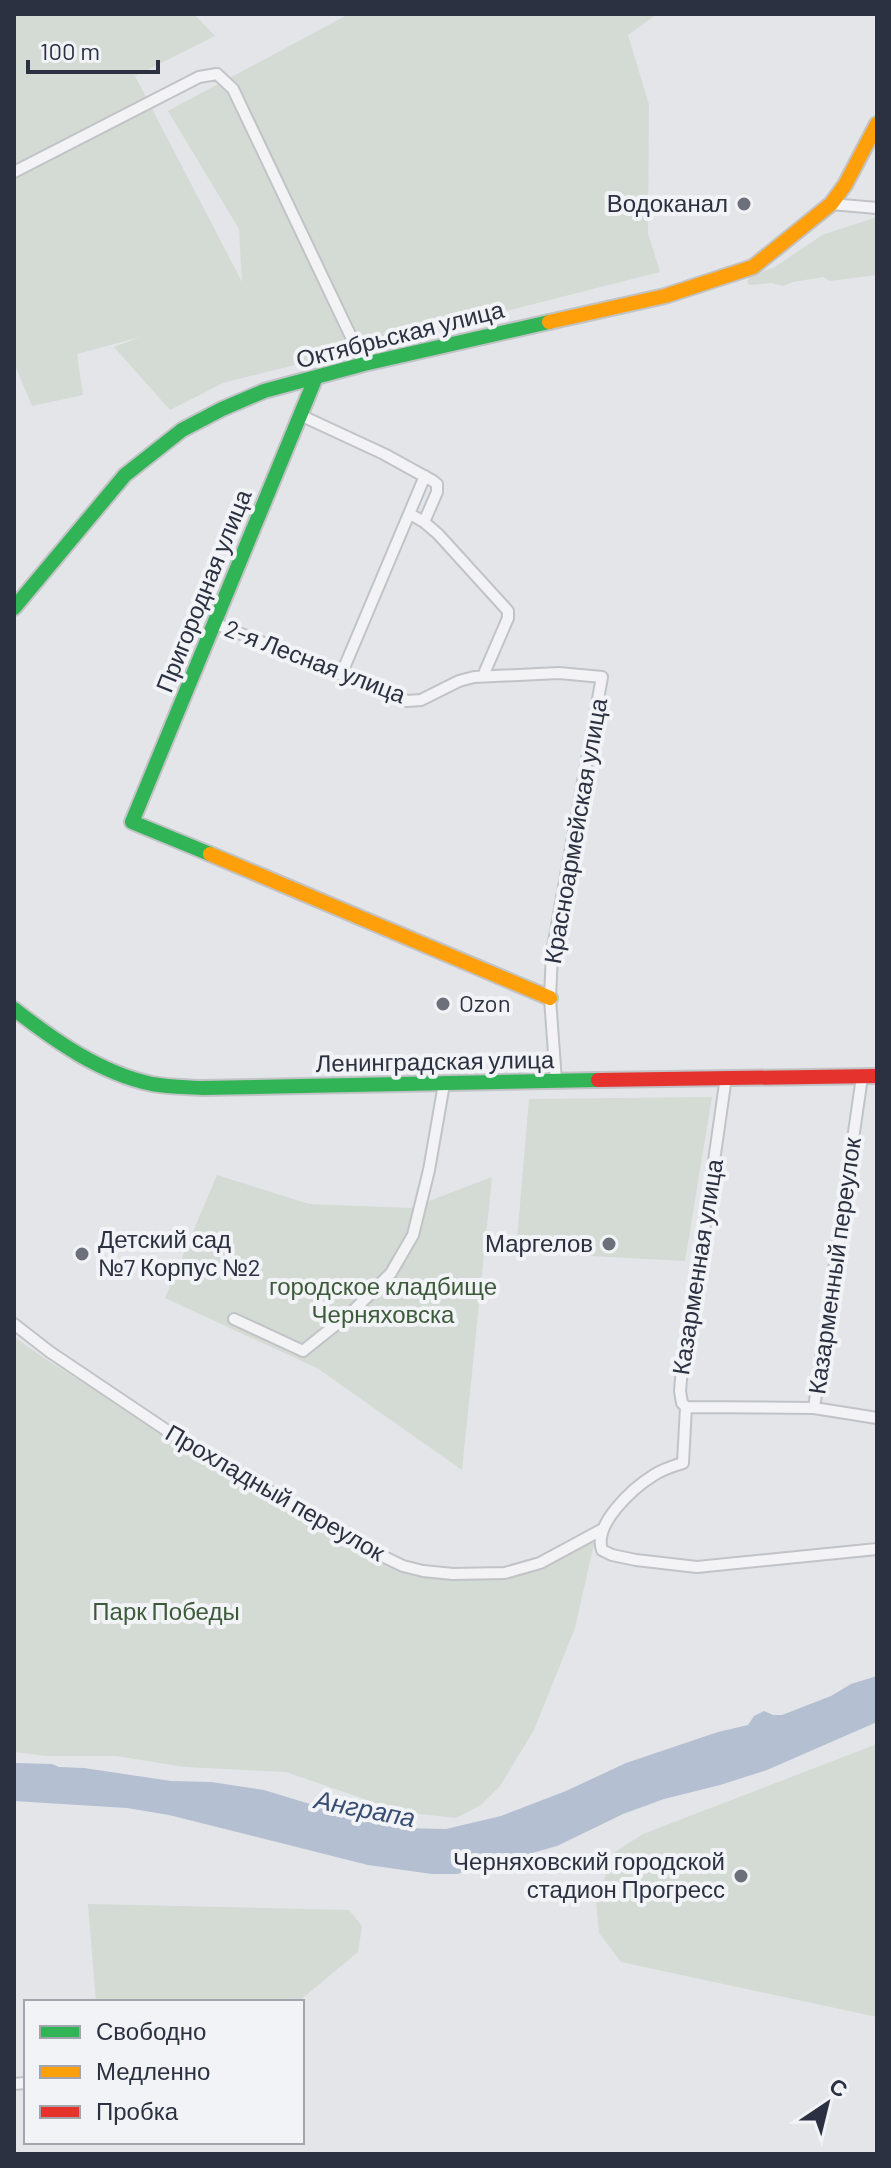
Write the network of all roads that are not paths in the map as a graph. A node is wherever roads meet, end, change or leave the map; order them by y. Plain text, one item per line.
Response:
1 (877, 124) edge
2 (14, 172) edge
3 (831, 204) junction
4 (877, 208) edge
5 (364, 364) junction
6 (316, 377) junction
7 (300, 415) junction
8 (425, 476) junction
9 (410, 514) junction
10 (424, 522) junction
11 (14, 608) edge
12 (214, 623) junction
13 (341, 675) junction
14 (483, 676) junction
15 (602, 677) joint
16 (550, 998) junction
17 (14, 1009) edge
18 (726, 1077) junction
19 (870, 1077) edge
20 (556, 1081) junction
21 (444, 1084) junction
22 (234, 1319) dead end
23 (14, 1324) edge
24 (686, 1407) junction
25 (814, 1408) junction
26 (877, 1418) edge
27 (603, 1529) junction
28 (877, 1549) edge

1 - 3 street, Октябрьская улица
2 - 5 street
3 - 4 street
3 - 5 street, Октябрьская улица
5 - 6 street, Октябрьская улица
6 - 7 street, Пригородная улица
6 - 11 street, Октябрьская улица
7 - 8 street
7 - 12 street, Пригородная улица
8 - 9 street
8 - 10 street
9 - 10 street
9 - 13 street
10 - 14 street
12 - 13 street, 2-я Лесная улица
12 - 16 street, Пригородная улица
13 - 14 street, 2-я Лесная улица
14 - 15 street, 2-я Лесная улица
15 - 16 street, Красноармейская улица
16 - 20 street, Красноармейская улица
17 - 21 street, Ленинградская улица
18 - 19 street, Ленинградская улица
18 - 20 street, Ленинградская улица
18 - 24 street, Казарменная улица
19 - 25 street, Казарменный переулок
20 - 21 street, Ленинградская улица
21 - 22 street
23 - 27 street, Прохладный переулок
24 - 25 street, Казарменная улица
24 - 27 street
25 - 26 street, Казарменная улица
27 - 28 street

